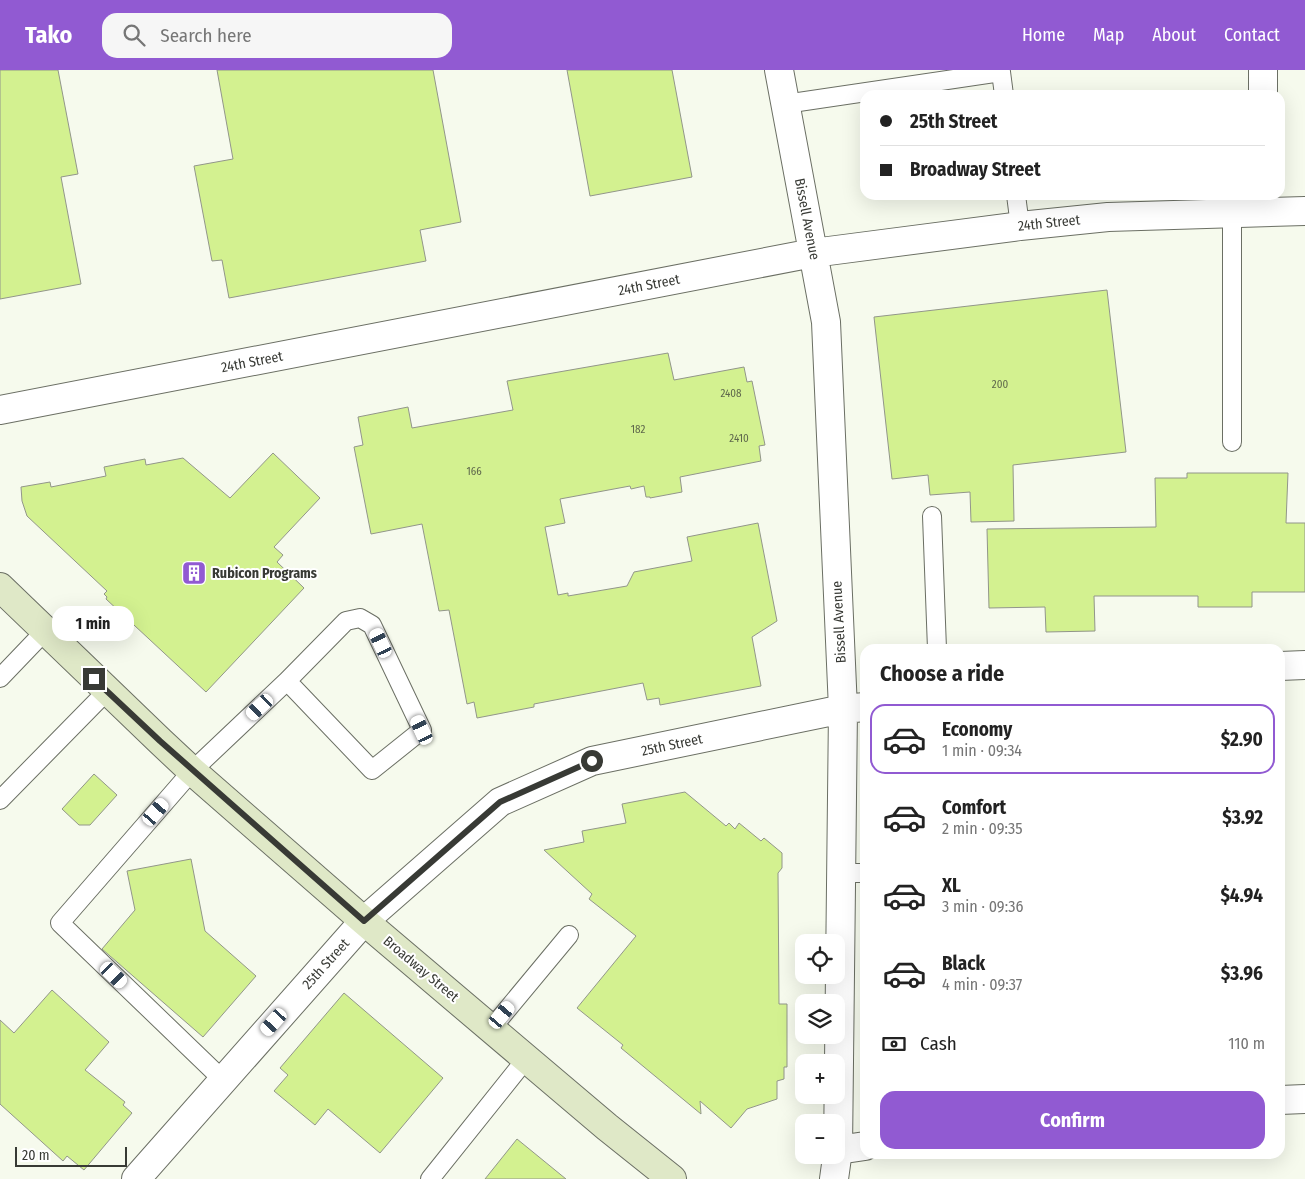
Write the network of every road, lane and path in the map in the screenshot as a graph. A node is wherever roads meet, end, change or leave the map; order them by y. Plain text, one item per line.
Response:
1 (779, 70) edge
2 (1263, 70) edge
3 (880, 90) edge
4 (1003, 90) edge
5 (1263, 90) edge
6 (860, 93) edge
7 (785, 104) junction
8 (1017, 200) edge
9 (1265, 203) edge
10 (1305, 211) edge
11 (1232, 213) junction
12 (1020, 226) junction
13 (814, 253) junction
14 (0, 410) edge
15 (1232, 442) dead end
16 (932, 516) dead end
17 (0, 587) edge
18 (45, 631) junction
19 (937, 644) edge
20 (1305, 665) edge
21 (1285, 666) edge
22 (0, 678) edge
23 (287, 682) junction
24 (107, 691) junction
25 (854, 708) edge
26 (192, 771) junction
27 (0, 800) edge
28 (853, 873) edge
29 (364, 921) junction
30 (569, 935) dead end
31 (491, 1029) junction
32 (526, 1059) junction
33 (223, 1080) junction
34 (1305, 1099) edge
35 (1285, 1100) edge
36 (840, 1114) edge
37 (860, 1147) edge
38 (845, 1149) edge
39 (836, 1164) edge
40 (136, 1179) edge
41 (430, 1179) edge
42 (672, 1179) edge
43 (834, 1179) edge

1 - 7 street, Bissell Avenue
2 - 5 street
3 - 4 lane
6 - 7 lane
7 - 13 street, Bissell Avenue
8 - 12 lane
9 - 10 street, 24th Street
9 - 11 street, 24th Street
11 - 12 street, 24th Street
11 - 15 lane
12 - 13 street, 24th Street
13 - 14 street, 24th Street
13 - 25 street, Bissell Avenue
16 - 19 lane
17 - 18 street, Broadway Street
18 - 22 lane
18 - 24 street, Broadway Street
20 - 21 street
23 - 23 lane
23 - 26 lane
24 - 26 street, Broadway Street
24 - 27 lane
25 - 28 street, Bissell Avenue
25 - 29 street, 25th Street
26 - 29 street, Broadway Street
26 - 33 lane
28 - 36 street, Bissell Avenue
29 - 31 street, Broadway Street
29 - 33 street, 25th Street
30 - 31 lane
31 - 32 street, Broadway Street
32 - 41 lane
32 - 42 street, Broadway Street
33 - 40 street, 25th Street
34 - 35 street
37 - 38 street
39 - 43 street, Bissell Avenue

